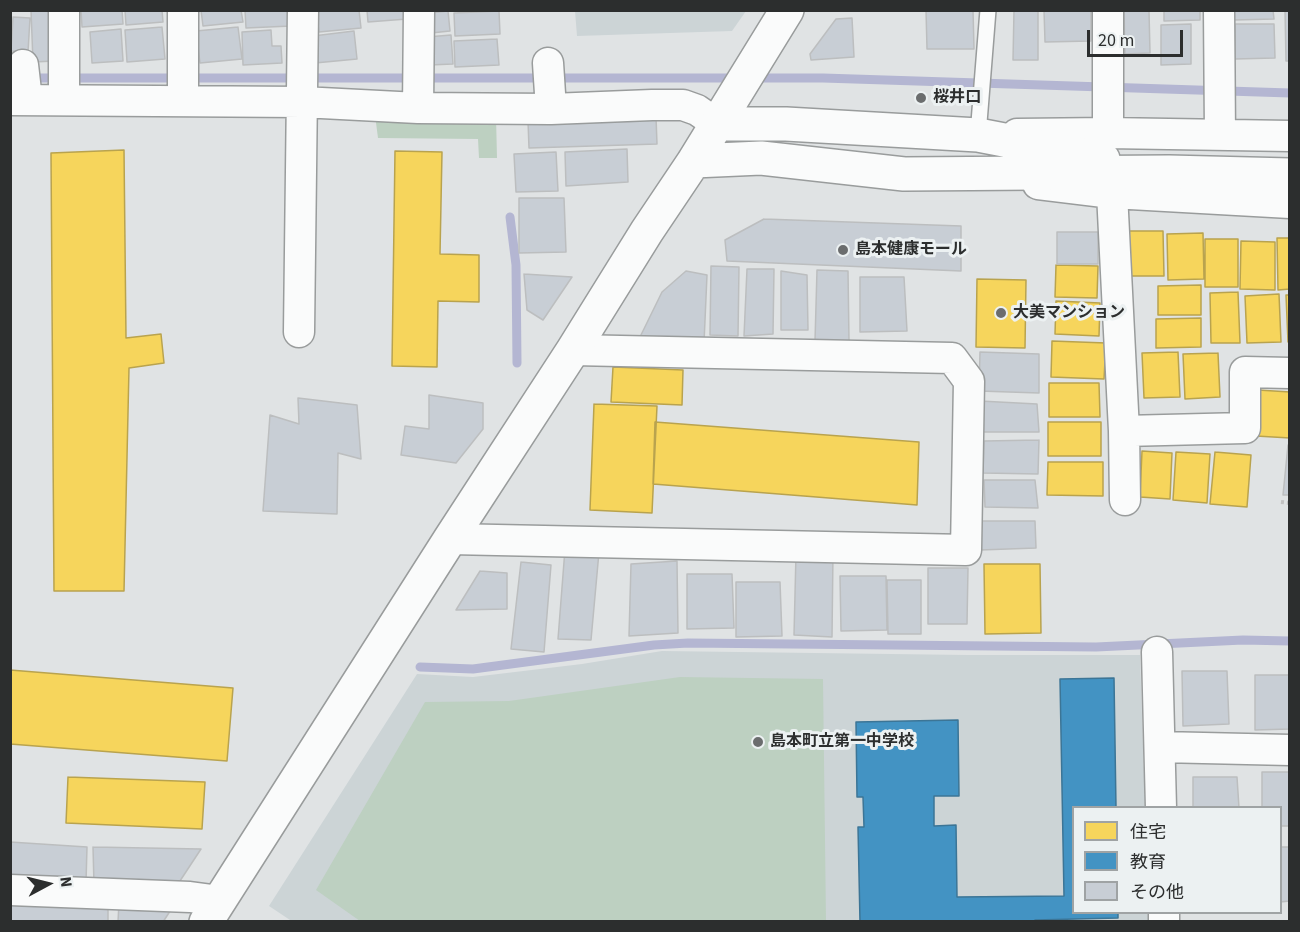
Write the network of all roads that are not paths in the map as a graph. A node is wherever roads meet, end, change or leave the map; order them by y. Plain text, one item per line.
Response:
1 (64, 10) edge
2 (183, 10) edge
3 (303, 10) edge
4 (419, 10) edge
5 (787, 10) edge
6 (988, 10) edge
7 (1108, 10) edge
8 (1219, 10) edge
9 (548, 63) dead end
10 (23, 65) dead end
11 (302, 98) junction
12 (21, 99) edge
13 (64, 99) junction
14 (183, 100) junction
15 (419, 102) junction
16 (550, 102) junction
17 (717, 124) junction
18 (1108, 133) junction
19 (978, 135) junction
20 (1220, 135) junction
21 (1290, 136) edge
22 (694, 161) junction
23 (1168, 172) junction
24 (966, 175) junction
25 (1290, 175) edge
26 (1112, 193) junction
27 (1290, 203) edge
28 (299, 332) dead end
29 (573, 351) junction
30 (1290, 373) edge
31 (1124, 431) junction
32 (1125, 500) dead end
33 (450, 539) junction
34 (1156, 652) dead end
35 (1160, 747) junction
36 (1290, 750) edge
37 (1161, 806) edge
38 (10, 890) edge
39 (213, 911) edge

1 - 13 street
2 - 14 street
3 - 11 street
4 - 15 street
5 - 17 street
6 - 19 lane
7 - 18 street
8 - 20 street
9 - 16 street
10 - 12 street
11 - 14 street
11 - 15 street
11 - 28 street
12 - 13 street
13 - 14 street
15 - 16 street
16 - 17 street
17 - 19 street
17 - 22 street
18 - 19 street
18 - 20 street
19 - 23 street
20 - 21 street
22 - 24 street
22 - 29 street
23 - 24 street
23 - 25 street
24 - 26 street
26 - 27 street
26 - 31 street
29 - 33 street
29 - 33 street
30 - 31 street
31 - 32 street
33 - 39 street
34 - 35 street
35 - 36 street
35 - 37 street
38 - 39 street

